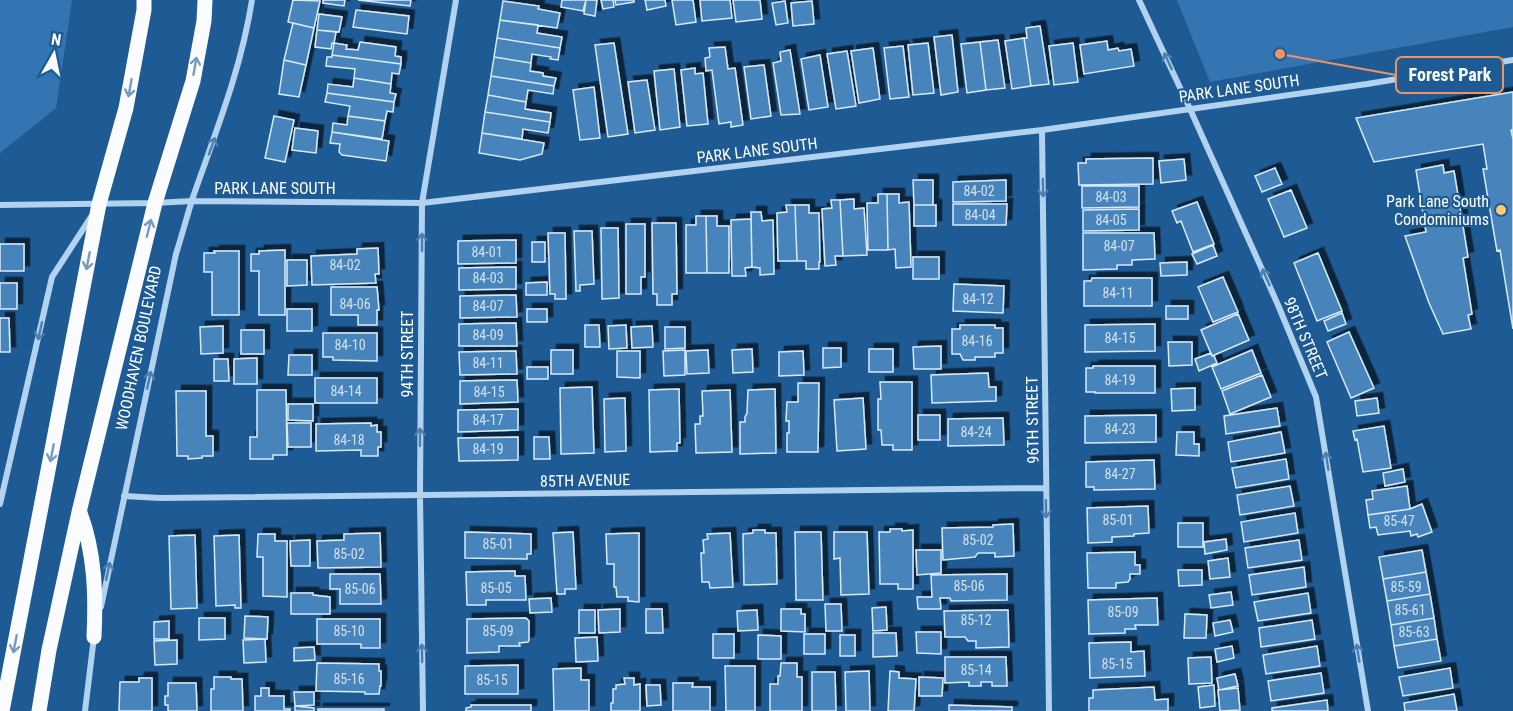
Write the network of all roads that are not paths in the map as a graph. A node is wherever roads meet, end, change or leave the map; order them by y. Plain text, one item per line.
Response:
1 (144, 0) edge
2 (205, 0) edge
3 (252, 0) edge
4 (456, 0) edge
5 (1139, 0) edge
6 (1513, 60) edge
7 (1190, 109) junction
8 (1042, 130) junction
9 (192, 201) junction
10 (422, 202) junction
11 (156, 203) junction
12 (99, 204) junction
13 (0, 205) edge
14 (1046, 488) junction
15 (420, 495) junction
16 (124, 496) junction
17 (0, 504) edge
18 (79, 512) junction
19 (94, 637) junction
20 (2, 711) edge
21 (39, 711) edge
22 (85, 711) edge
23 (423, 711) edge
24 (1048, 711) edge
25 (1368, 711) edge

1 -> 12 main road
11 -> 2 main road, WOODHAVEN BOULEVARD
9 -> 3 street, WOODHAVEN BOULEVARD
4 - 10 street, 94TH STREET
7 -> 5 street, 98TH STREET
6 - 7 street, PARK LANE SOUTH
7 - 8 street, PARK LANE SOUTH
25 -> 7 street, 98TH STREET
8 - 10 street, PARK LANE SOUTH
8 -> 14 street, 96TH STREET
9 - 10 street, PARK LANE SOUTH
9 - 11 street, PARK LANE SOUTH
16 -> 9 street, WOODHAVEN BOULEVARD
15 -> 10 street, 94TH STREET
11 - 12 street, PARK LANE SOUTH
18 -> 11 main road, WOODHAVEN BOULEVARD
12 - 13 street, PARK LANE SOUTH
12 -> 17 street
12 -> 20 main road
14 - 15 street, 85TH AVENUE
14 -> 24 street, 96TH STREET
15 - 16 street, 85TH AVENUE
23 -> 15 street, 94TH STREET
19 -> 16 street, WOODHAVEN BOULEVARD
18 - 19 main road
18 - 21 main road, WOODHAVEN BOULEVARD
19 - 22 street, WOODHAVEN BOULEVARD

